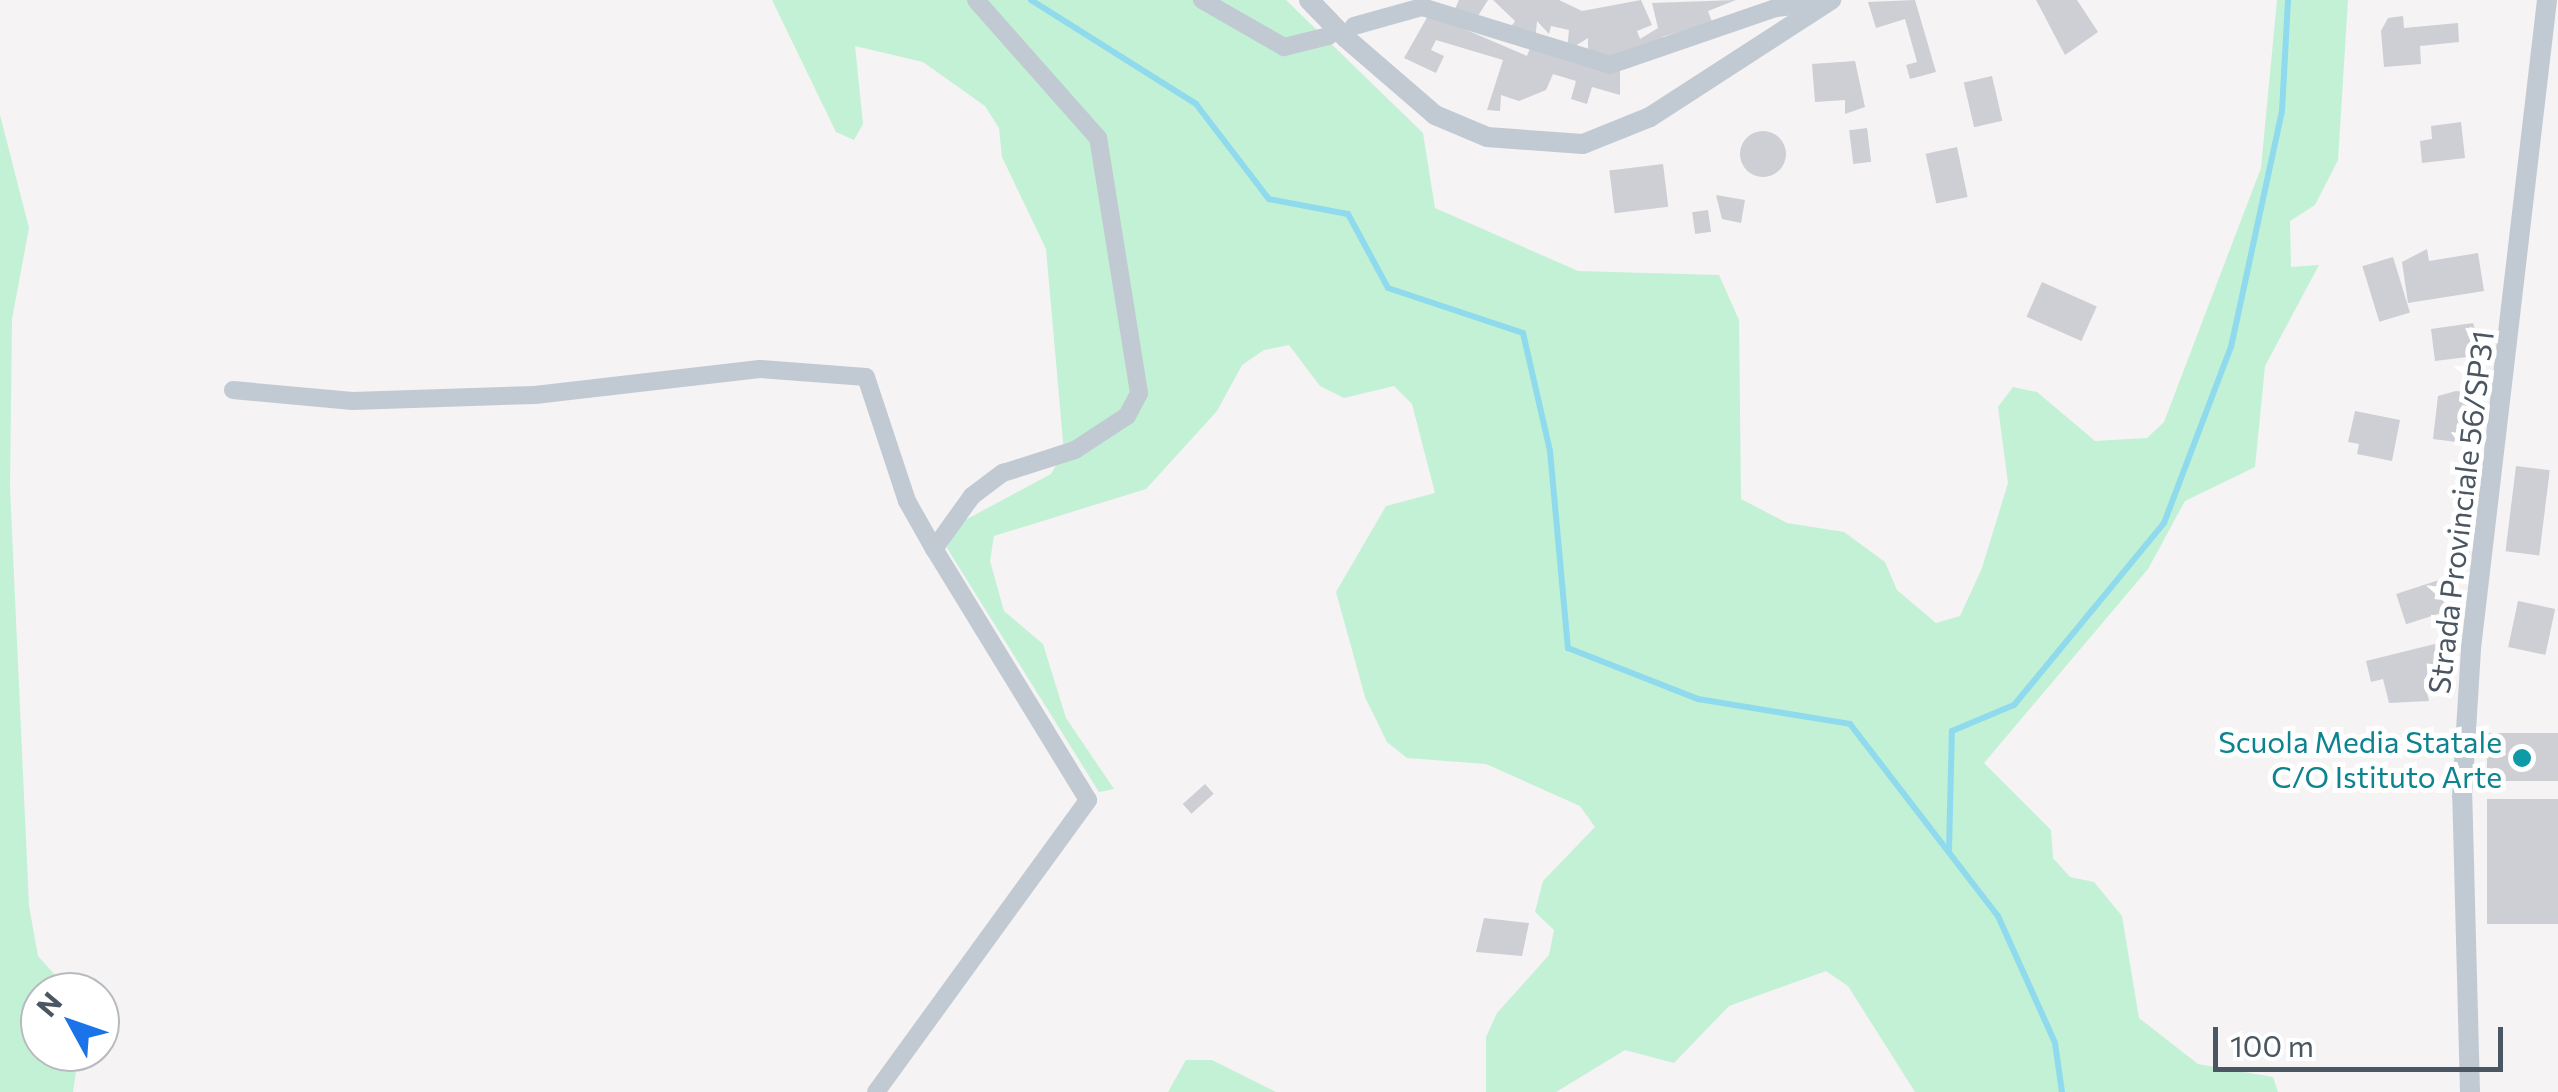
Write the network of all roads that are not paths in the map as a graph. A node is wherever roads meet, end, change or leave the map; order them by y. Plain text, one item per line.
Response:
1 (976, 0) edge
2 (1202, 0) edge
3 (1309, 0) edge
4 (2546, 0) edge
5 (1829, 1) edge
6 (1405, 4) edge
7 (1340, 31) junction
8 (234, 390) dead end
9 (934, 549) junction
10 (876, 1092) edge
11 (2470, 1092) edge

1 - 9 street
2 - 7 street
3 - 7 street
4 - 11 street, Strada Provinciale 56/SP31
5 - 6 street
5 - 7 street
6 - 7 street
8 - 9 street
9 - 10 street

